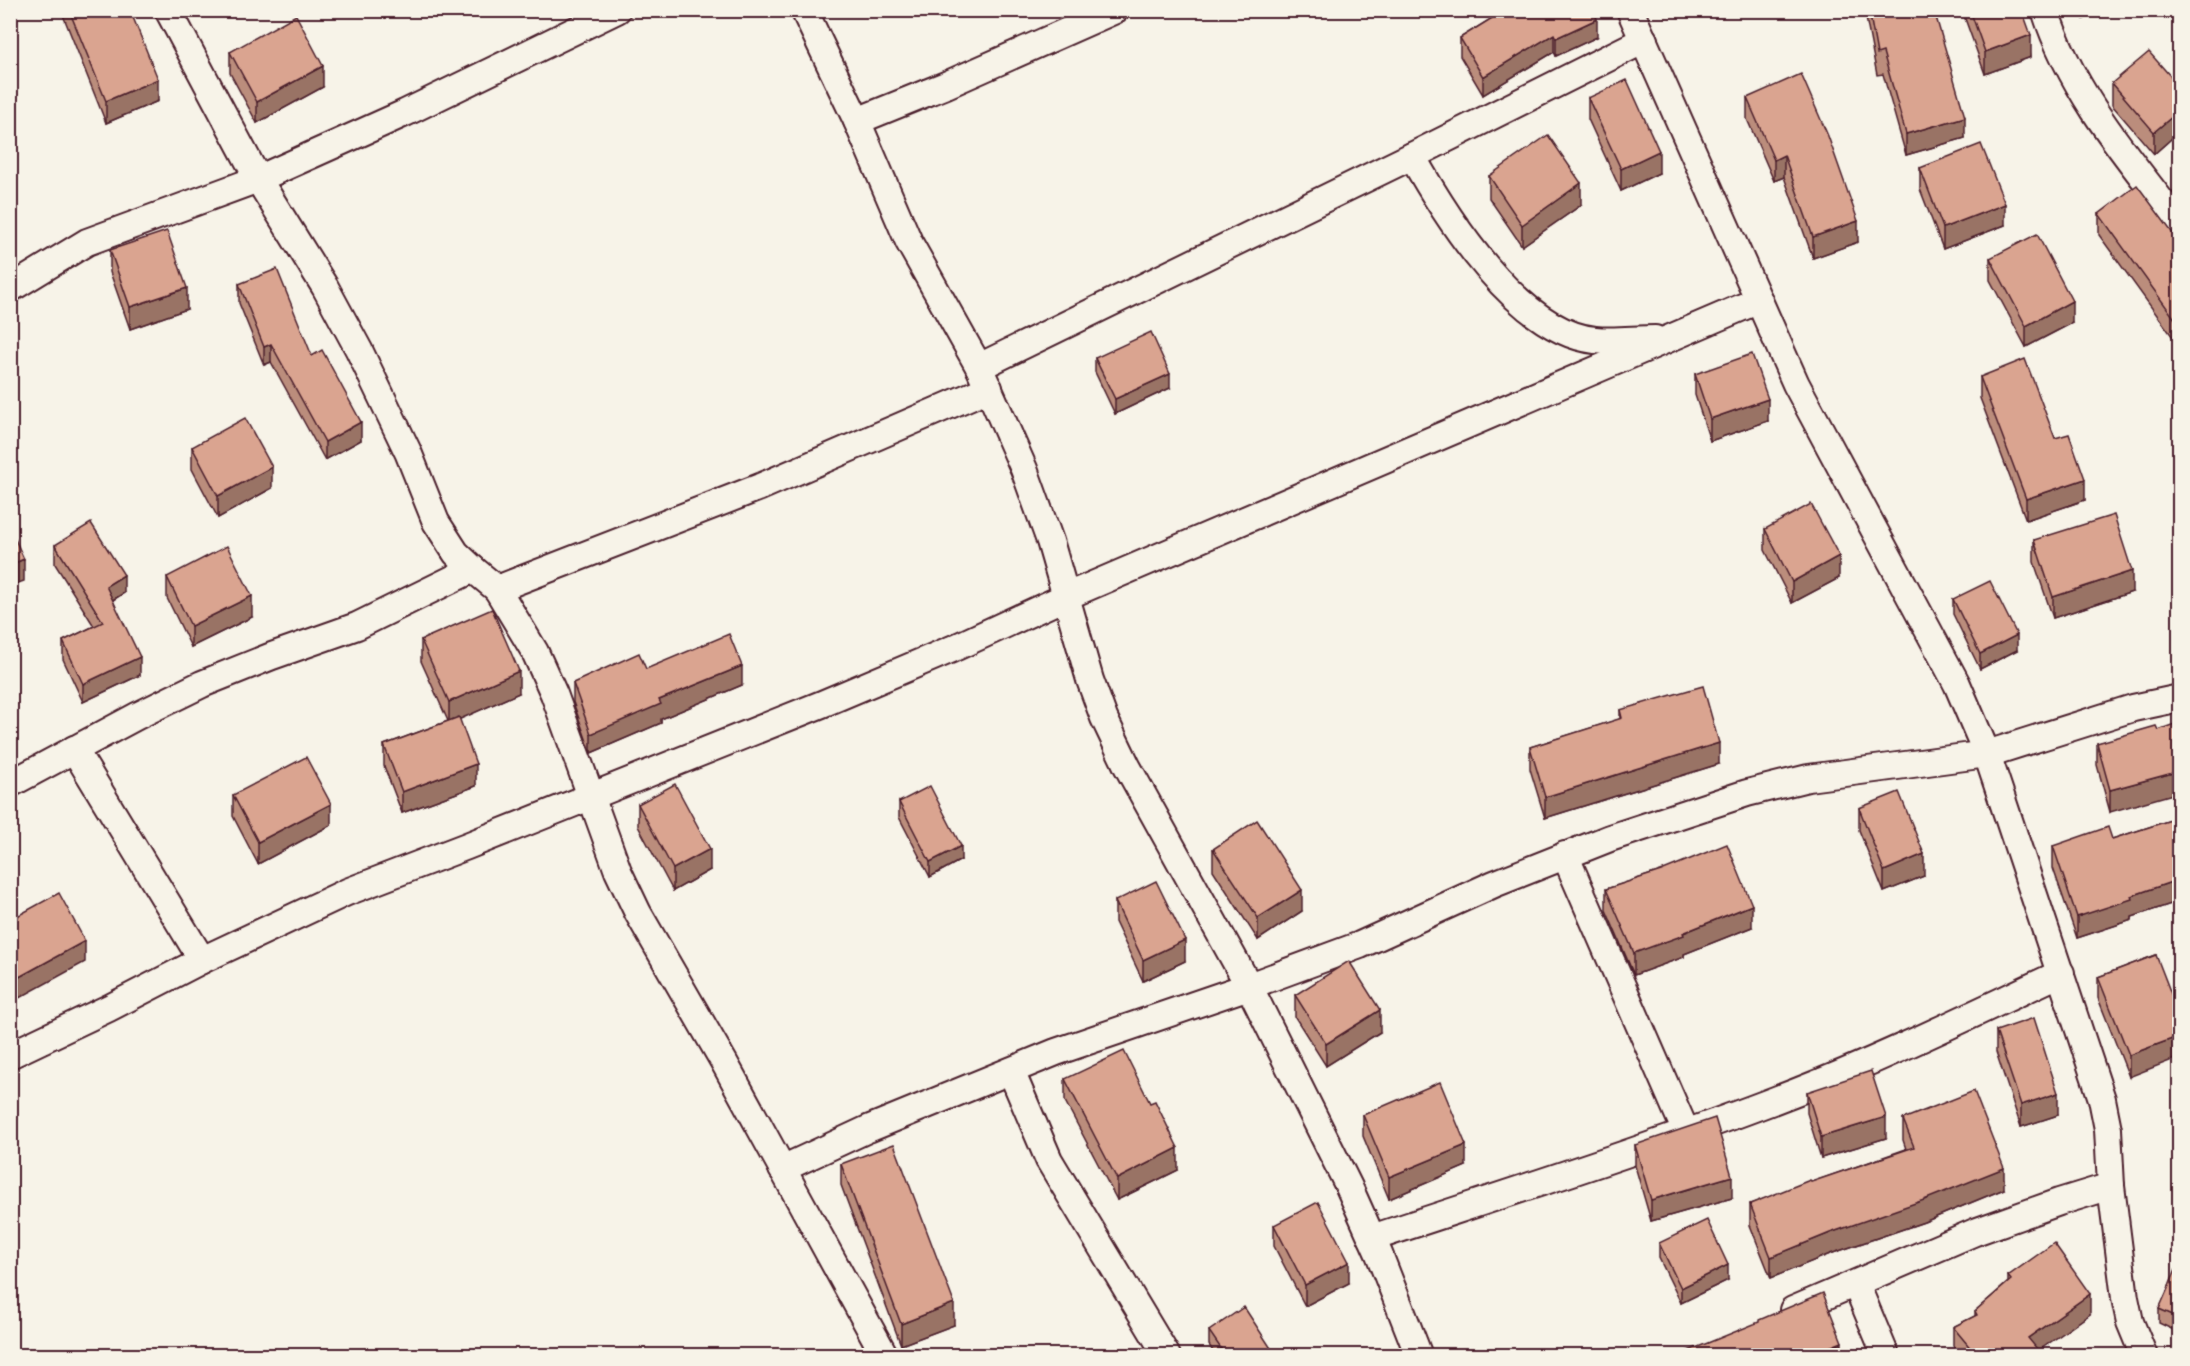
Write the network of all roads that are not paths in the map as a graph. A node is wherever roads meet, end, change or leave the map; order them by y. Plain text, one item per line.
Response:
1 (168, 10) edge
2 (617, 10) edge
3 (804, 10) edge
4 (1115, 10) edge
5 (1630, 10) edge
6 (2045, 10) edge
7 (1644, 40) junction
8 (857, 121) junction
9 (1412, 156) junction
10 (258, 179) junction
11 (2180, 225) edge
12 (10, 290) edge
13 (1759, 300) junction
14 (1667, 339) junction
15 (984, 377) junction
16 (473, 569) junction
17 (497, 589) junction
18 (1067, 596) junction
19 (2180, 698) edge
20 (74, 749) junction
21 (1987, 754) junction
22 (10, 784) edge
23 (592, 796) junction
24 (1565, 855) junction
25 (202, 960) junction
26 (2061, 973) junction
27 (1249, 986) junction
28 (10, 1055) edge
29 (1011, 1071) junction
30 (1686, 1132) junction
31 (782, 1169) junction
32 (2111, 1186) junction
33 (1372, 1238) junction
34 (1856, 1284) junction
35 (1769, 1320) edge
36 (885, 1356) edge
37 (1167, 1356) edge
38 (1419, 1356) edge
39 (1886, 1356) edge
40 (2144, 1356) edge

1 - 10 street
2 - 10 street
3 - 8 street
4 - 8 street
5 - 7 street
6 - 11 street
7 - 9 street
7 - 13 street
8 - 15 street
9 - 14 street
9 - 15 street
10 - 12 street
10 - 16 street
13 - 14 street
13 - 21 street
14 - 18 street
15 - 17 street
15 - 18 street
16 - 17 street
16 - 20 street
17 - 23 street
18 - 23 street
18 - 27 street
19 - 21 street
20 - 22 street
20 - 25 street
21 - 24 street
21 - 26 street
23 - 25 street
23 - 31 street
24 - 27 street
24 - 30 street
25 - 28 street
26 - 30 street
26 - 32 street
27 - 29 street
27 - 33 street
29 - 31 street
29 - 37 street
30 - 33 street
31 - 36 street
32 - 34 street
32 - 40 street
33 - 38 street
34 - 35 street
34 - 39 street

